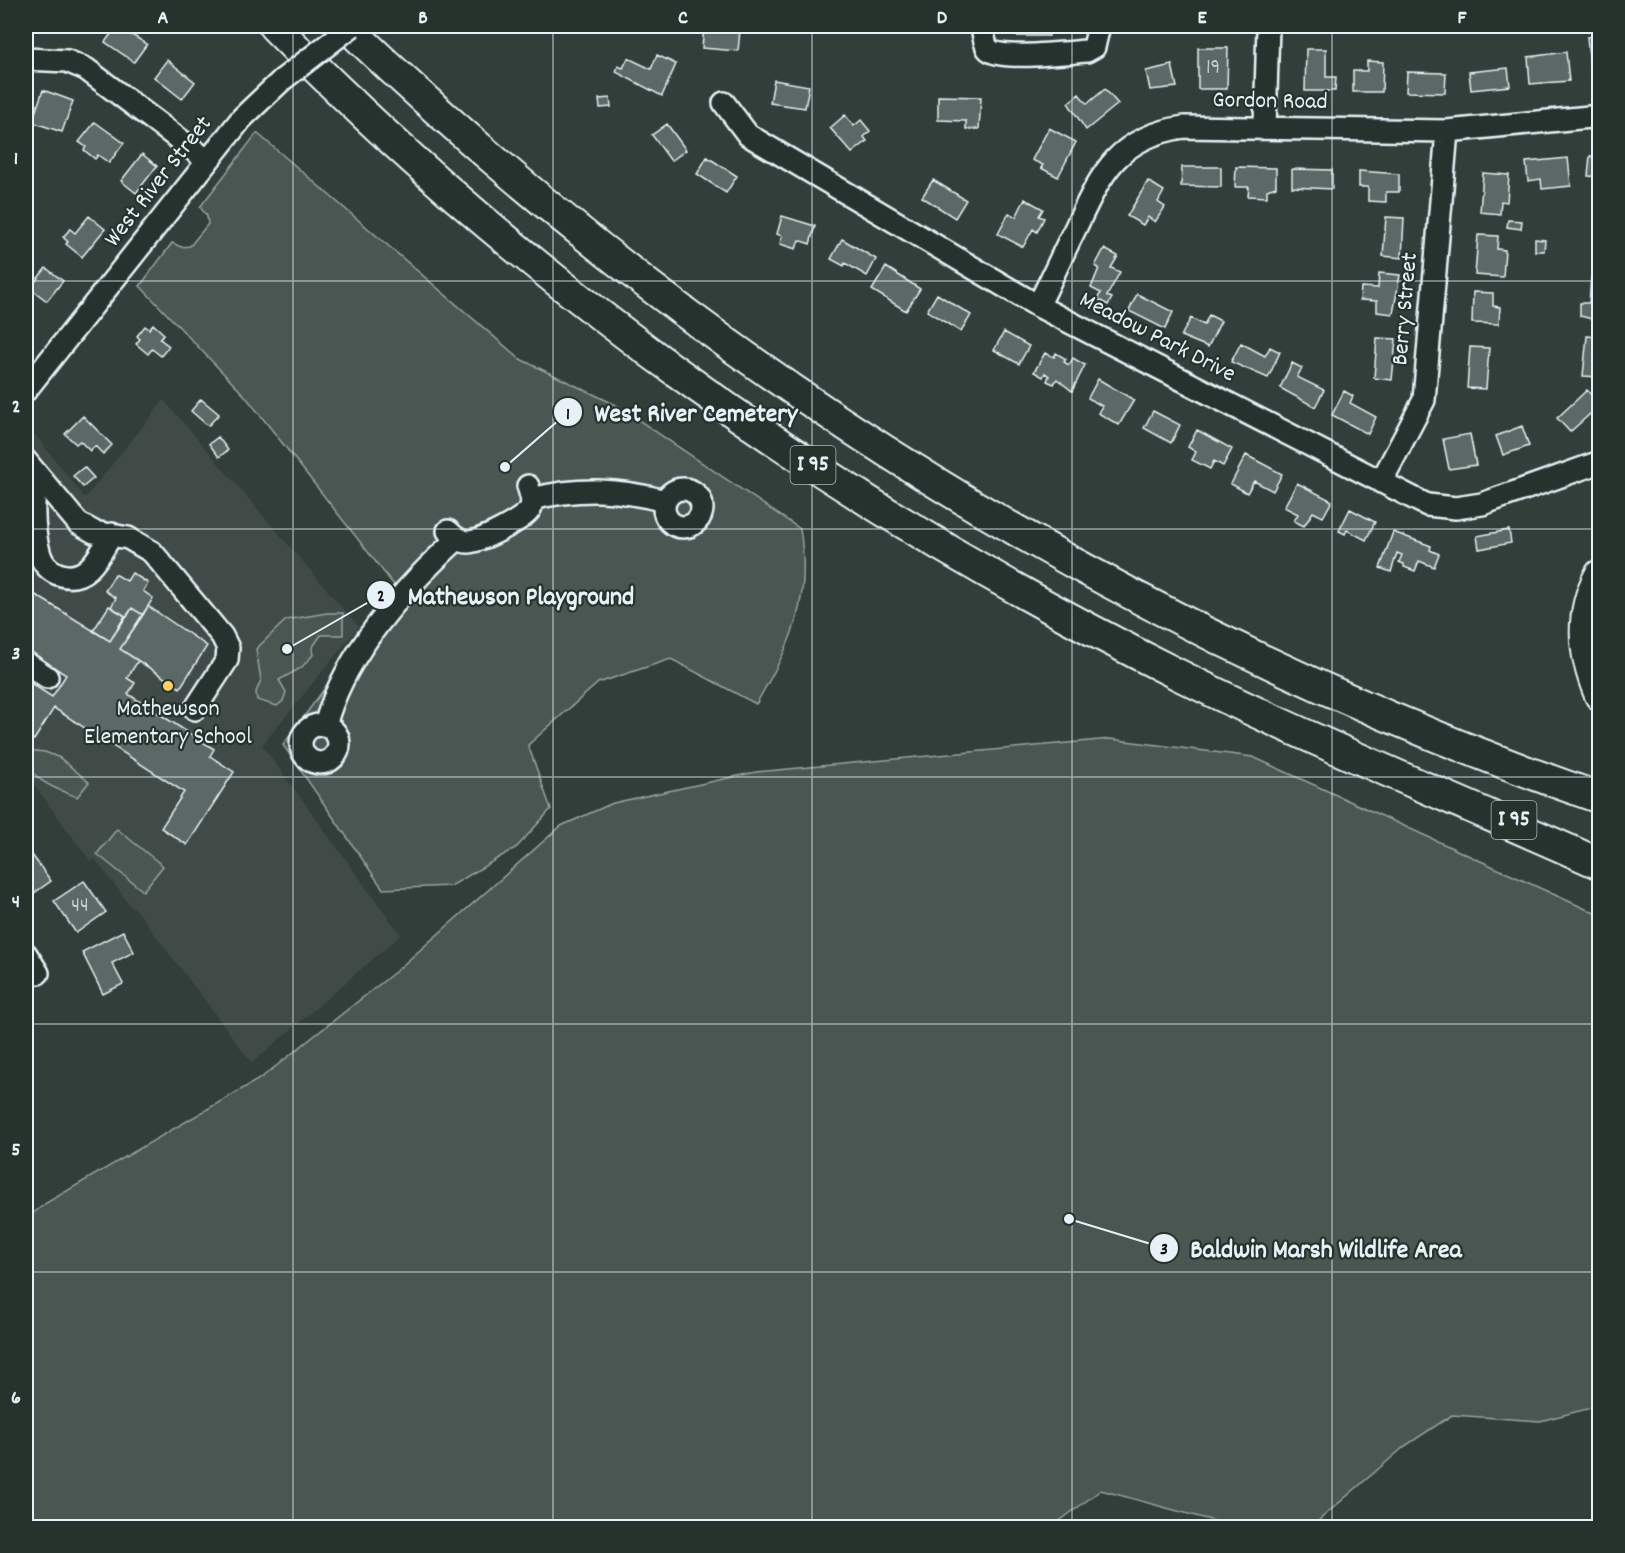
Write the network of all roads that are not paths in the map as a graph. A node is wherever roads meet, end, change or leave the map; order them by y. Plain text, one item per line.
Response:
1 (274, 26) edge
2 (346, 26) edge
3 (352, 26) edge
4 (982, 26) edge
5 (1099, 26) edge
6 (1268, 26) edge
7 (26, 59) edge
8 (724, 103) dead end
9 (1599, 116) edge
10 (1265, 127) junction
11 (1447, 131) junction
12 (208, 161) junction
13 (1038, 306) junction
14 (26, 390) edge
15 (1599, 462) edge
16 (31, 469) edge
17 (1381, 482) junction
18 (665, 501) dead end
19 (112, 534) junction
20 (1599, 575) edge
21 (26, 663) edge
22 (47, 677) dead end
23 (1599, 695) edge
24 (195, 709) dead end
25 (325, 726) dead end
26 (1429, 788) junction
27 (1599, 798) edge
28 (1599, 850) edge
29 (1599, 864) edge
30 (26, 954) edge
31 (38, 973) dead end

1 - 26 highway, I 95
2 - 27 highway, I 95
3 - 12 street, West River Street, bridge
4 - 5 street
6 - 10 street
7 - 12 street
8 - 13 street, Meadow Park Drive
9 - 11 street, Gordon Road
10 - 11 street, Gordon Road
10 - 13 street, Gordon Road
11 - 17 street, Berry Street
12 - 14 street, West River Street
13 - 17 street, Meadow Park Drive
15 - 17 street, Meadow Park Drive
16 - 19 street
16 - 19 street
18 - 25 street
19 - 24 street
20 - 23 highway
21 - 22 street
26 - 28 highway, I 95
26 - 29 highway
30 - 31 street

